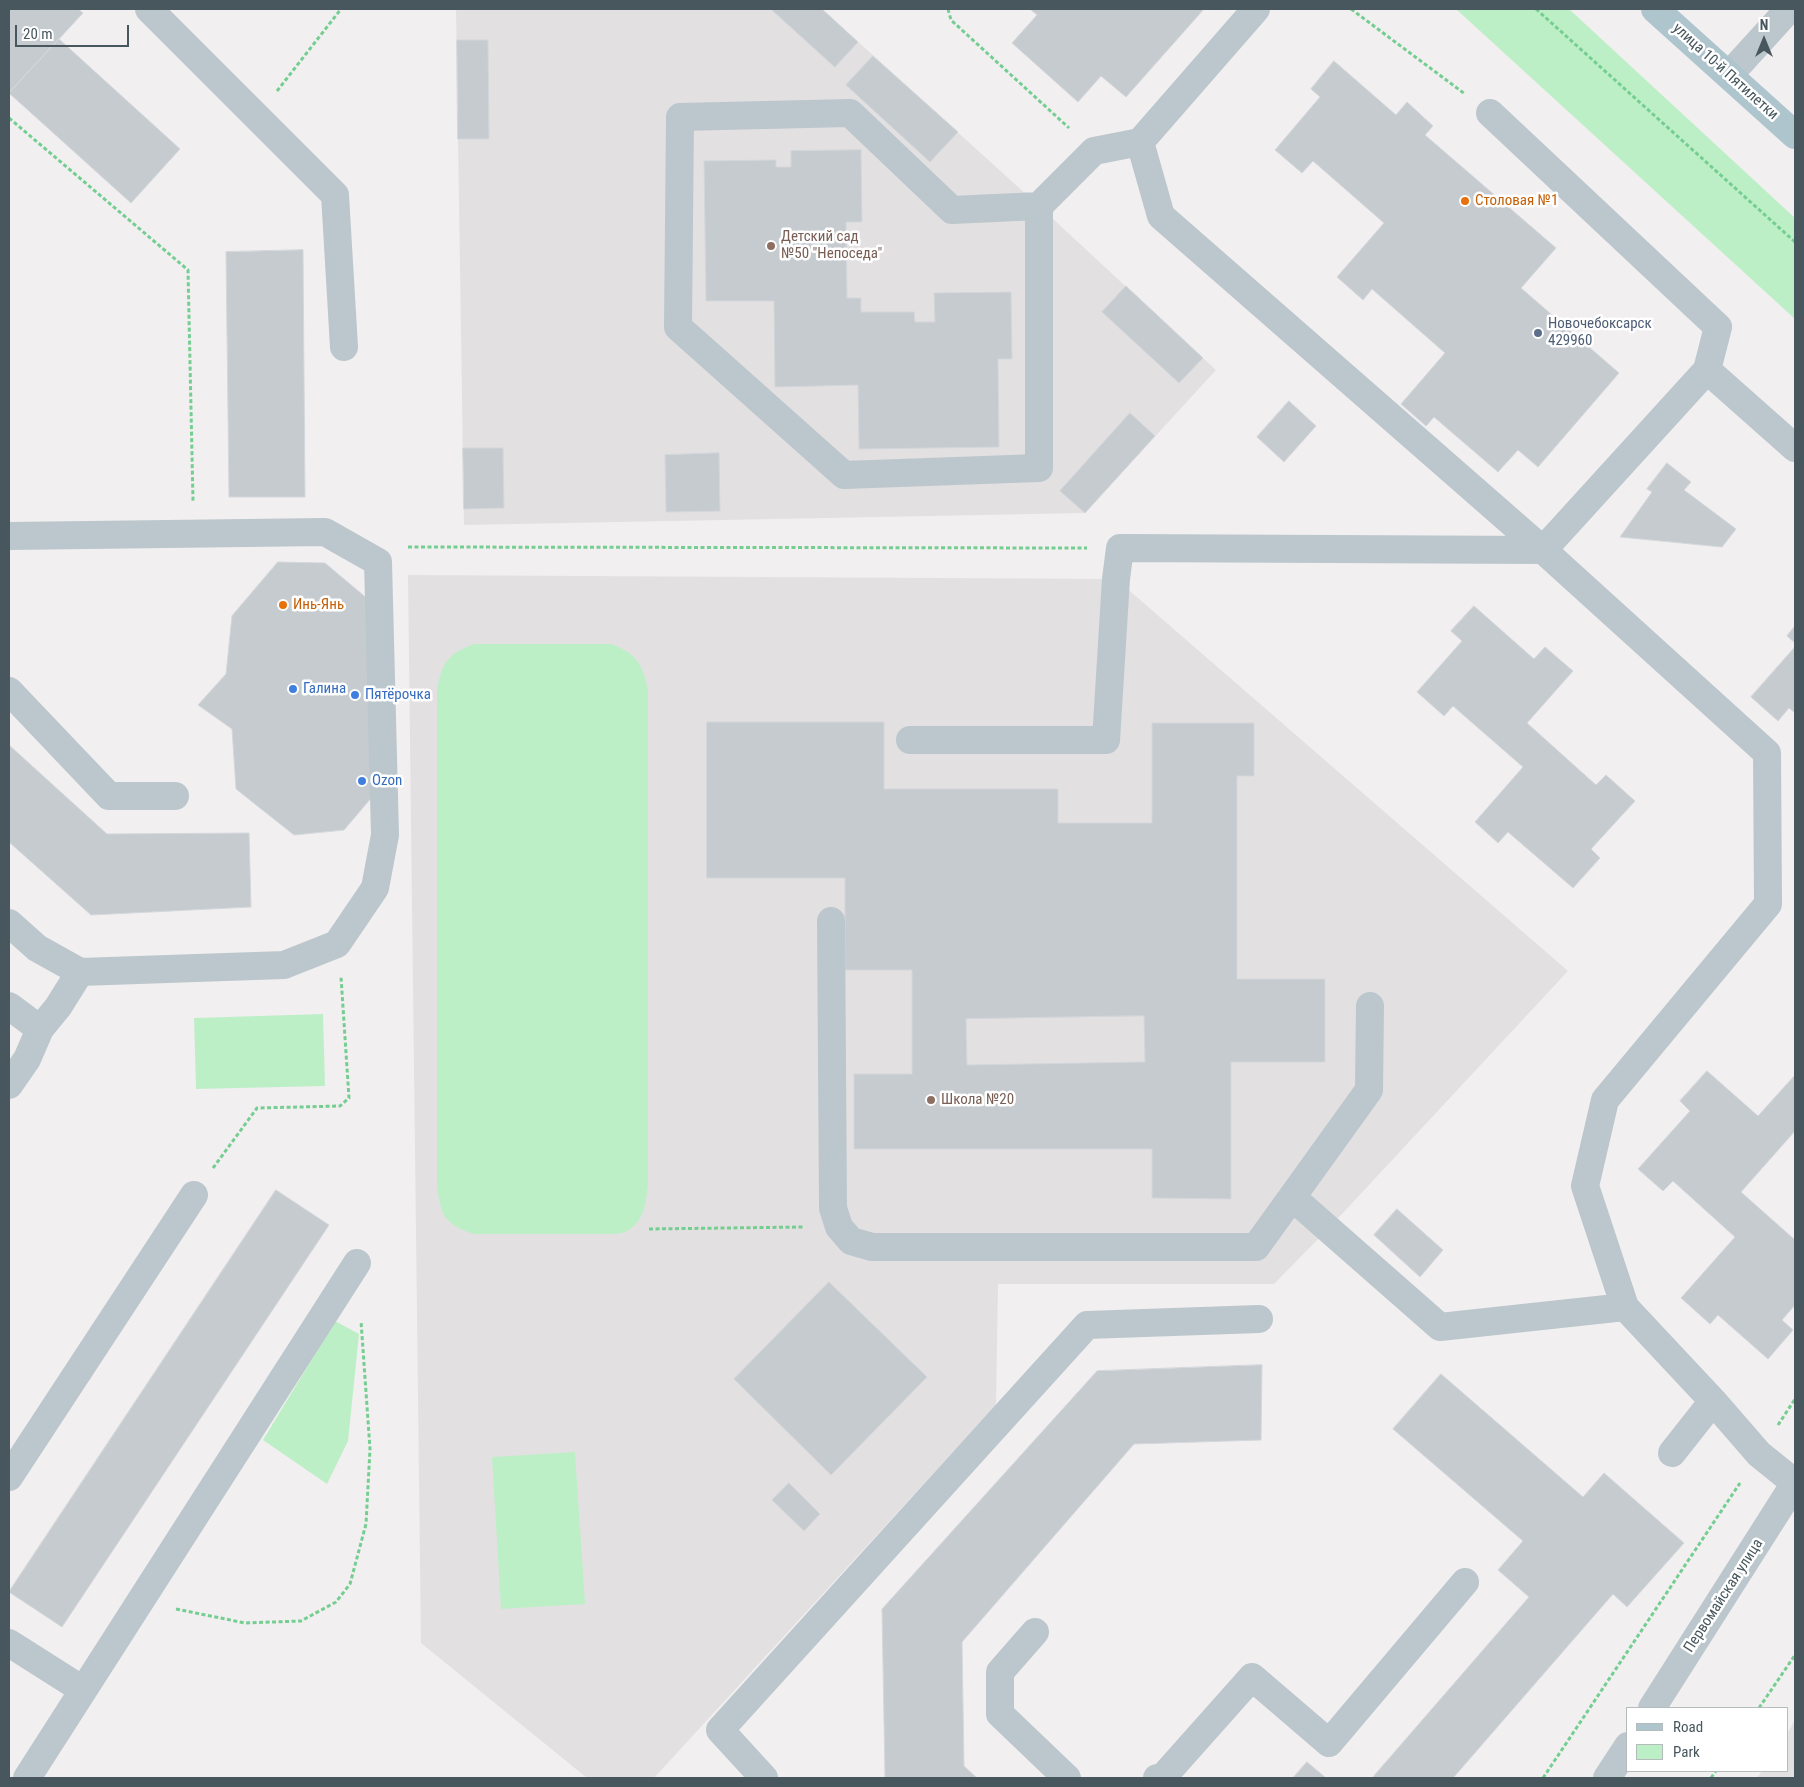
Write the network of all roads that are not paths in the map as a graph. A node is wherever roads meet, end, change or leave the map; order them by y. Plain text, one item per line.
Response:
1 (149, 9) edge
2 (1256, 9) edge
3 (1654, 9) edge
4 (1789, 9) edge
5 (1728, 75) junction
6 (1490, 113) road end
7 (1795, 135) edge
8 (1140, 142) junction
9 (1039, 206) junction
10 (344, 348) dead end
11 (1707, 370) junction
12 (1795, 448) edge
13 (9, 536) edge
14 (1543, 550) junction
15 (9, 690) edge
16 (910, 740) dead end
17 (175, 796) dead end
18 (831, 921) dead end
19 (9, 923) edge
20 (80, 972) junction
21 (9, 1006) edge
22 (1370, 1006) dead end
23 (40, 1030) junction
24 (9, 1085) edge
25 (194, 1195) road end
26 (1292, 1198) junction
27 (357, 1263) road end
28 (1625, 1307) junction
29 (1259, 1319) dead end
30 (1713, 1401) junction
31 (1672, 1453) dead end
32 (9, 1477) edge
33 (1795, 1483) edge
34 (1465, 1582) dead end
35 (1035, 1632) dead end
36 (9, 1643) edge
37 (83, 1690) junction
38 (1653, 1707) edge
39 (1626, 1749) edge
40 (28, 1778) edge
41 (764, 1778) edge
42 (1067, 1778) edge
43 (1161, 1778) edge
44 (1607, 1778) edge

1 - 10 street
2 - 8 street
3 - 5 main road, улица 10-й Пятилетки
4 - 5 street
5 - 7 main road, улица 10-й Пятилетки
6 - 11 street
8 - 9 street
8 - 14 street
9 - 9 street
11 - 12 street
11 - 14 street
13 - 20 street
14 - 16 street
14 - 28 street
15 - 17 street
18 - 26 street
19 - 20 street
20 - 23 street
21 - 23 street
22 - 26 street
23 - 24 street
25 - 32 street
26 - 28 street
27 - 37 street
28 - 30 street
29 - 41 street
30 - 31 street
30 - 33 street
33 - 38 street, Первомайская улица
34 - 43 street
35 - 42 street
36 - 37 street
37 - 40 street
39 - 44 street

